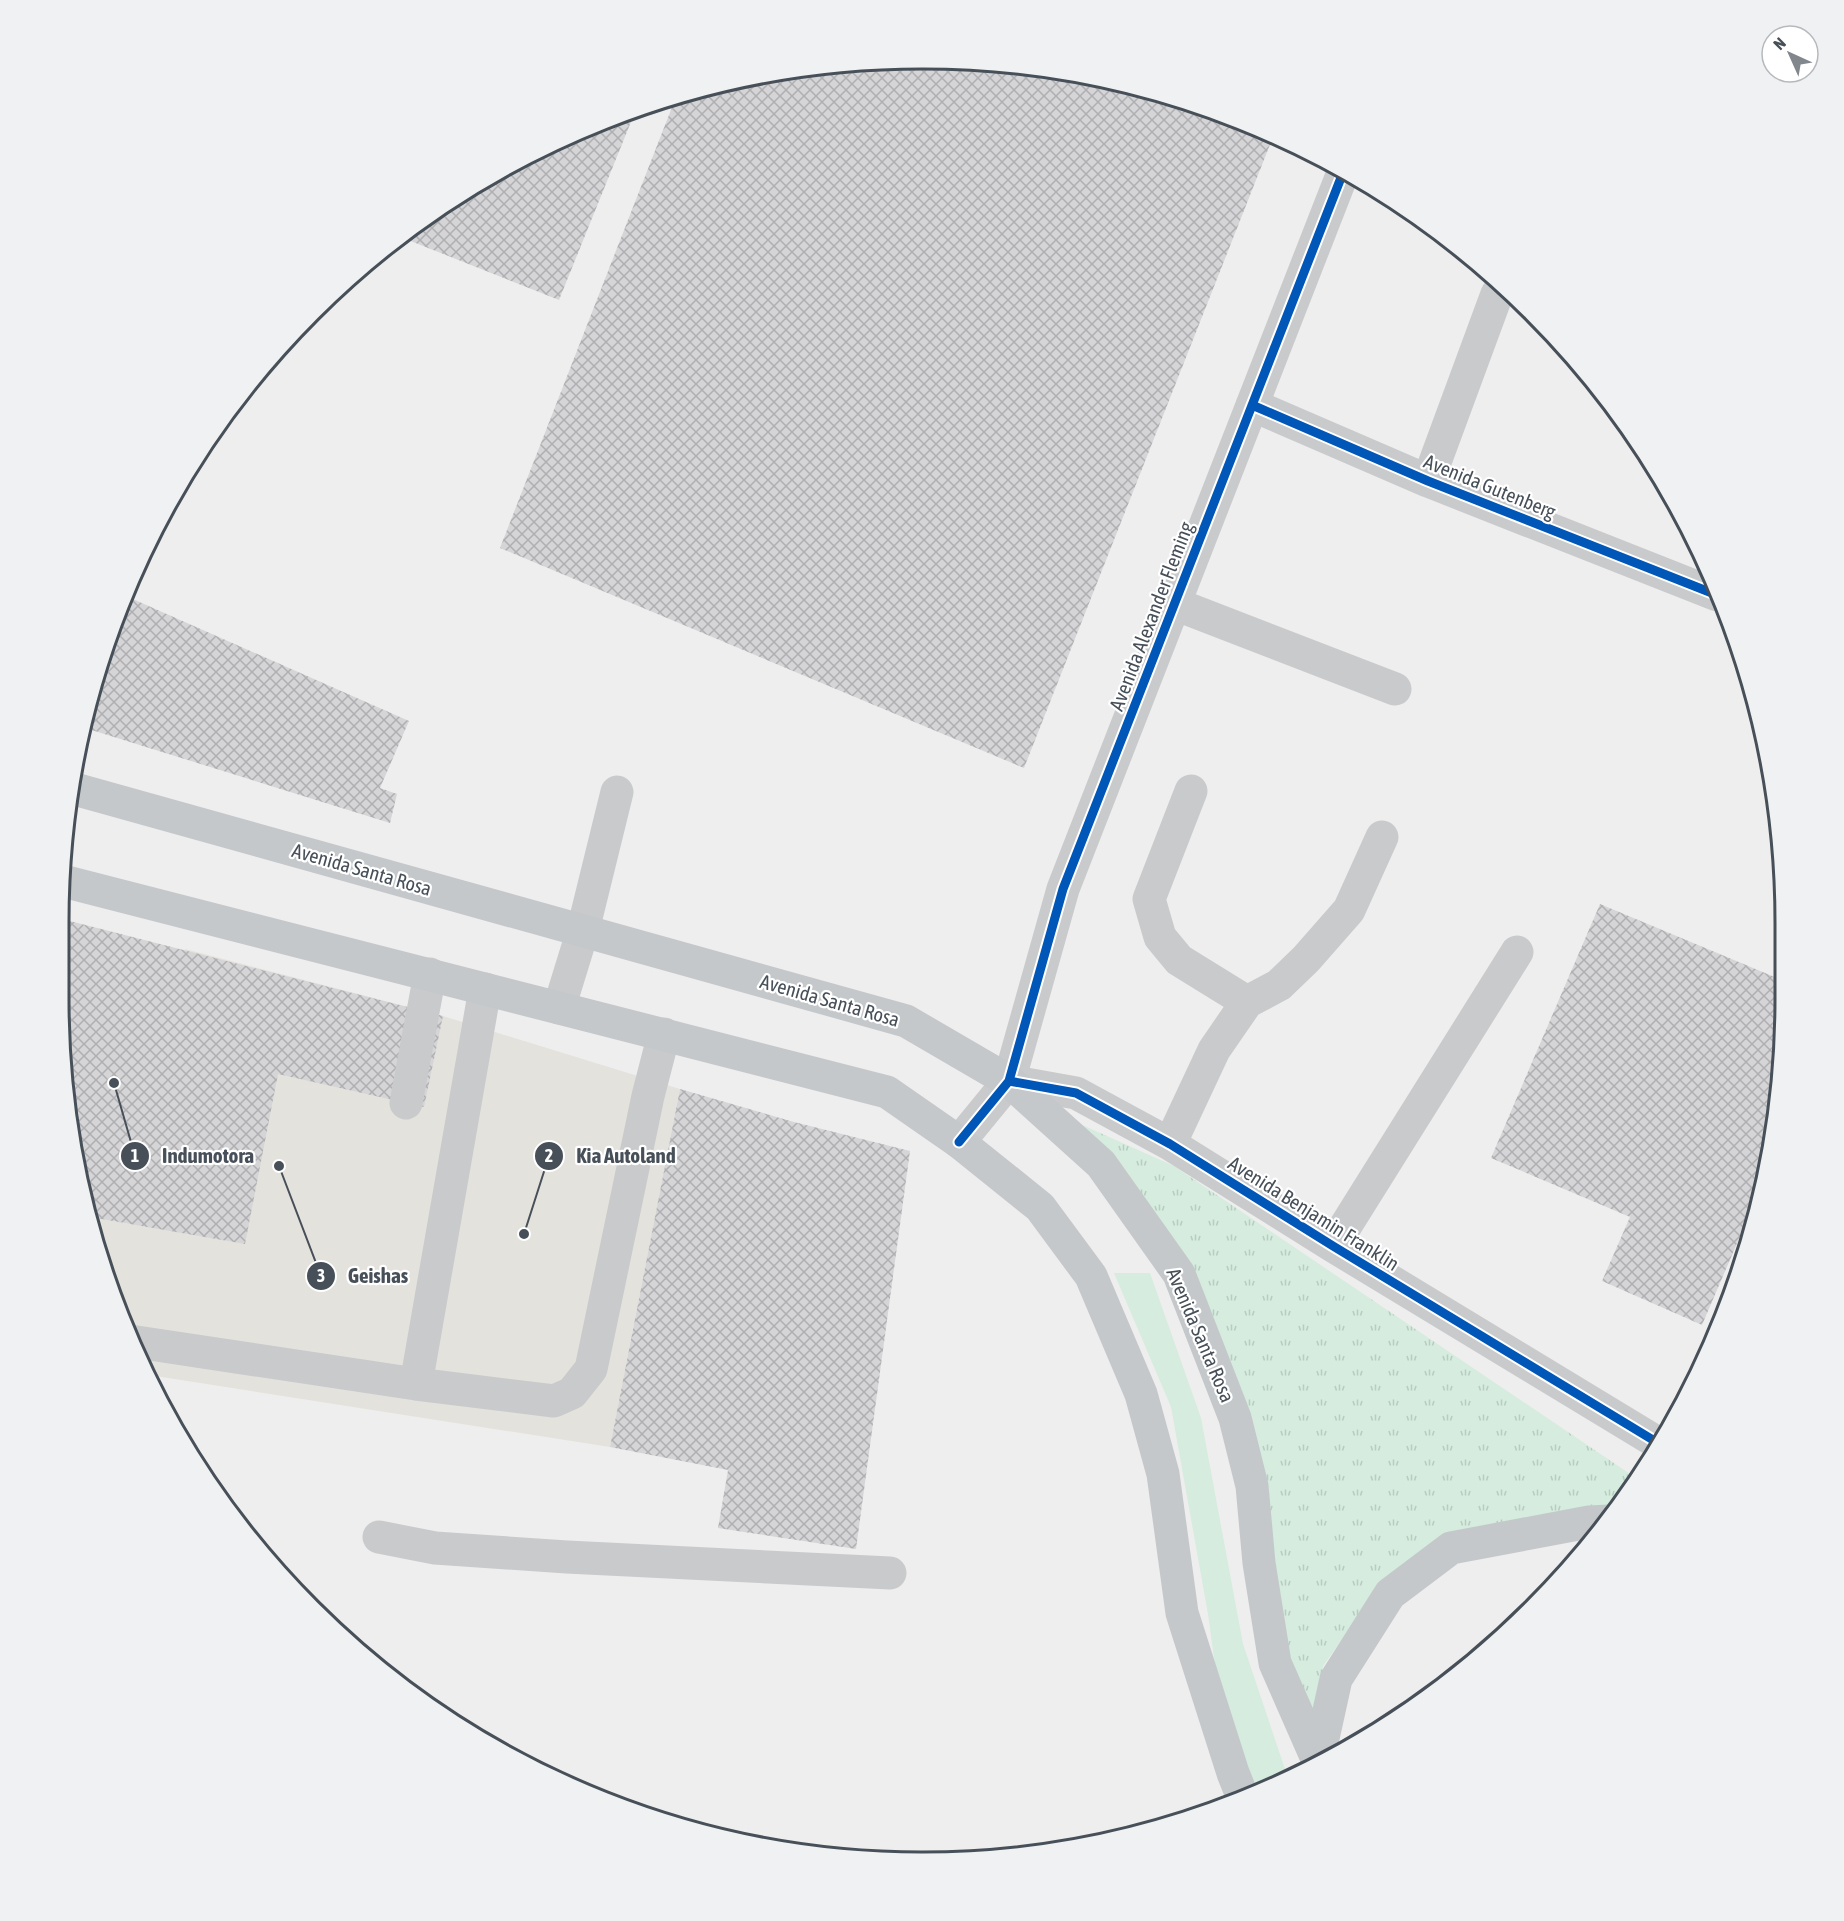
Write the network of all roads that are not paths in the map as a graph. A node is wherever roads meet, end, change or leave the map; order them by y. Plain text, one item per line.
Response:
1 (1340, 179) edge
2 (1497, 294) dead end
3 (1252, 405) junction
4 (1428, 481) junction
5 (1708, 591) edge
6 (1175, 604) junction
7 (1395, 689) dead end
8 (79, 790) edge
9 (1191, 791) dead end
10 (617, 792) dead end
11 (1382, 837) dead end
12 (70, 883) edge
13 (583, 930) junction
14 (1517, 952) dead end
15 (430, 975) junction
16 (485, 989) junction
17 (1247, 1002) junction
18 (559, 1008) junction
19 (664, 1034) junction
20 (1009, 1081) junction
21 (405, 1103) dead end
22 (959, 1142) junction
23 (1170, 1144) junction
24 (1333, 1246) junction
25 (142, 1343) edge
26 (416, 1384) junction
27 (1652, 1440) edge
28 (1596, 1522) edge
29 (379, 1537) dead end
30 (890, 1573) dead end
31 (1320, 1753) edge
32 (1315, 1755) edge
33 (1240, 1790) edge

1 - 3 street, Avenida Alexander Fleming
2 - 4 street
3 - 4 street, Avenida Gutenberg
3 - 6 street, Avenida Alexander Fleming
4 - 5 street, Avenida Gutenberg
6 - 7 street
6 - 20 street, Avenida Alexander Fleming
8 - 13 main road, Avenida Santa Rosa
9 - 17 street
10 - 13 street
11 - 17 street
12 - 15 main road
13 - 18 street
13 - 20 main road, Avenida Santa Rosa
14 - 24 street
15 - 16 main road
15 - 21 street
16 - 18 main road
16 - 26 street
17 - 23 street
18 - 19 main road
19 - 22 main road
19 - 26 street
20 - 22 street
20 - 23 street, Avenida Benjamin Franklin
20 - 32 main road, Avenida Santa Rosa
22 - 33 main road
23 - 24 street, Avenida Benjamin Franklin
24 - 27 street, Avenida Benjamin Franklin
25 - 26 street
28 - 31 main road
29 - 30 street

